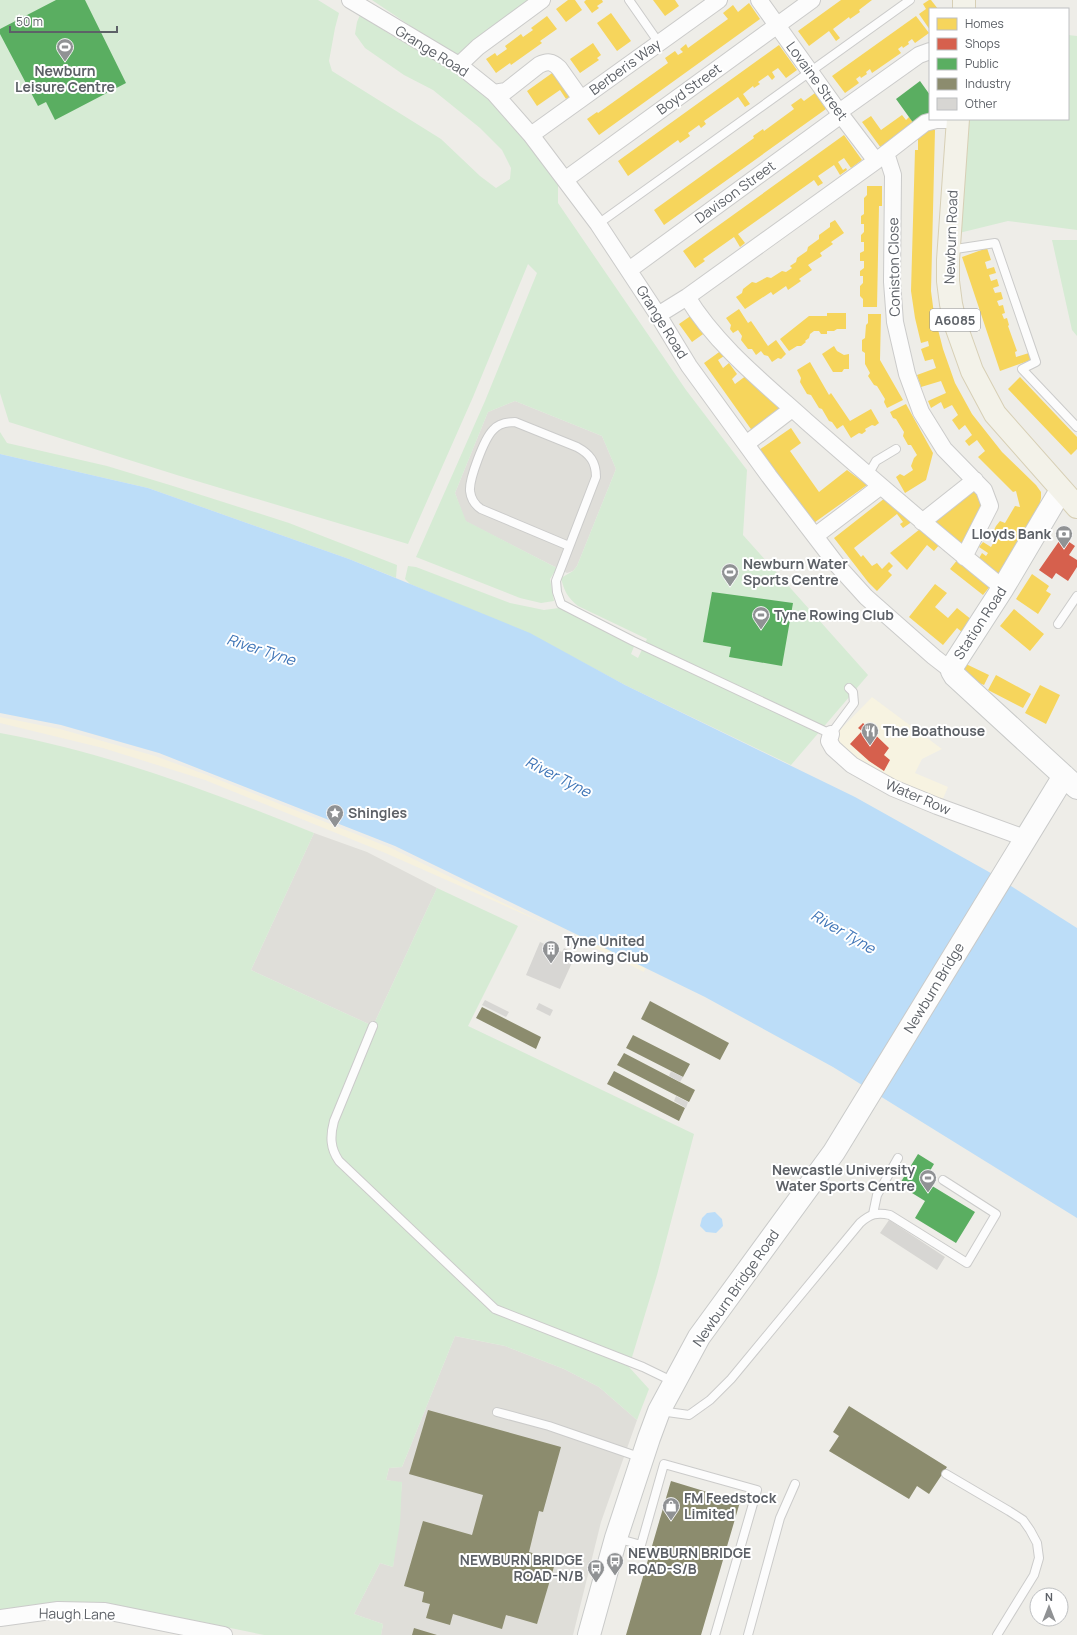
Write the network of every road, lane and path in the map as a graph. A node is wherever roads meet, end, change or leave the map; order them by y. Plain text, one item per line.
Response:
1 (350, 0) edge
2 (542, 0) edge
3 (629, 0) edge
4 (759, 0) edge
5 (812, 0) edge
6 (910, 0) edge
7 (709, 3) edge
8 (777, 25) junction
9 (659, 43) junction
10 (929, 52) edge
11 (459, 65) junction
12 (810, 71) junction
13 (494, 93) junction
14 (581, 99) junction
15 (840, 113) junction
16 (936, 120) edge
17 (958, 120) edge
18 (531, 134) junction
19 (881, 157) junction
20 (566, 179) junction
21 (598, 224) junction
22 (948, 251) junction
23 (629, 270) junction
24 (687, 297) junction
25 (658, 315) junction
26 (792, 409) junction
27 (1077, 427) edge
28 (746, 444) junction
29 (896, 449) dead end
30 (868, 475) junction
31 (975, 480) junction
32 (881, 486) junction
33 (1061, 490) junction
34 (1077, 507) edge
35 (922, 522) junction
36 (816, 536) junction
37 (569, 546) junction
38 (964, 557) junction
39 (1003, 588) junction
40 (1077, 596) edge
41 (1058, 624) dead end
42 (952, 671) junction
43 (849, 688) dead end
44 (831, 734) junction
45 (1070, 782) edge
46 (1025, 838) junction
47 (373, 1026) dead end
48 (857, 1113) joint
49 (898, 1158) dead end
50 (943, 1180) dead end
51 (873, 1214) junction
52 (675, 1382) junction
53 (659, 1410) junction
54 (497, 1412) dead end
55 (643, 1458) junction
56 (946, 1474) dead end
57 (795, 1484) dead end
58 (616, 1538) junction
59 (0, 1618) edge
60 (224, 1635) edge
61 (589, 1635) edge
62 (715, 1635) edge
63 (748, 1635) edge
64 (997, 1635) edge

1 - 11 street, Grange Road
2 - 11 street
3 - 9 lane
4 - 8 street, Lovaine Street
5 - 8 street, Boyd Street
6 - 12 lane
7 - 9 street, Berberis Way
8 - 12 street, Lovaine Street
8 - 20 street, Boyd Street
9 - 14 street, Berberis Way
10 - 15 street, Davison Street
11 - 13 street, Grange Road
12 - 15 street, Lovaine Street
12 - 21 lane
13 - 14 street
13 - 18 street, Grange Road
14 - 18 street, Berberis Way
15 - 19 street, Lovaine Street
15 - 23 street, Davison Street
16 - 19 street
17 - 22 main road, Newburn Road / A6085
18 - 20 street, Grange Road
19 - 24 street
19 - 31 street, Coniston Close
20 - 21 street, Grange Road
21 - 23 street, Grange Road
22 - 27 lane
22 - 33 main road, Newburn Road / A6085
23 - 25 street, Grange Road
24 - 25 street
24 - 26 street
25 - 28 street, Grange Road
26 - 28 street
26 - 30 street
28 - 36 street, Grange Road
29 - 30 lane
30 - 32 street
31 - 35 street
31 - 38 street, Coniston Close
32 - 35 street
32 - 36 street
33 - 34 main road, A6085
33 - 39 street, Station Road
35 - 38 street
36 - 42 street, Grange Road
37 - 37 lane
37 - 44 lane
38 - 39 street
39 - 42 street, Station Road
40 - 41 lane
42 - 45 street, Station Road
43 - 44 lane
44 - 46 street, Water Row
45 - 46 street
46 - 48 street, Newburn Bridge
47 - 52 lane
48 - 52 street, Newburn Bridge Road
49 - 51 lane
50 - 51 lane
51 - 53 lane
52 - 53 street, Newburn Bridge Road
53 - 55 street, Newburn Bridge Road
54 - 55 lane
55 - 58 street, Newburn Bridge Road
56 - 64 lane
57 - 63 lane
58 - 61 street, Newburn Bridge Road
58 - 62 lane
59 - 60 street, Haugh Lane

